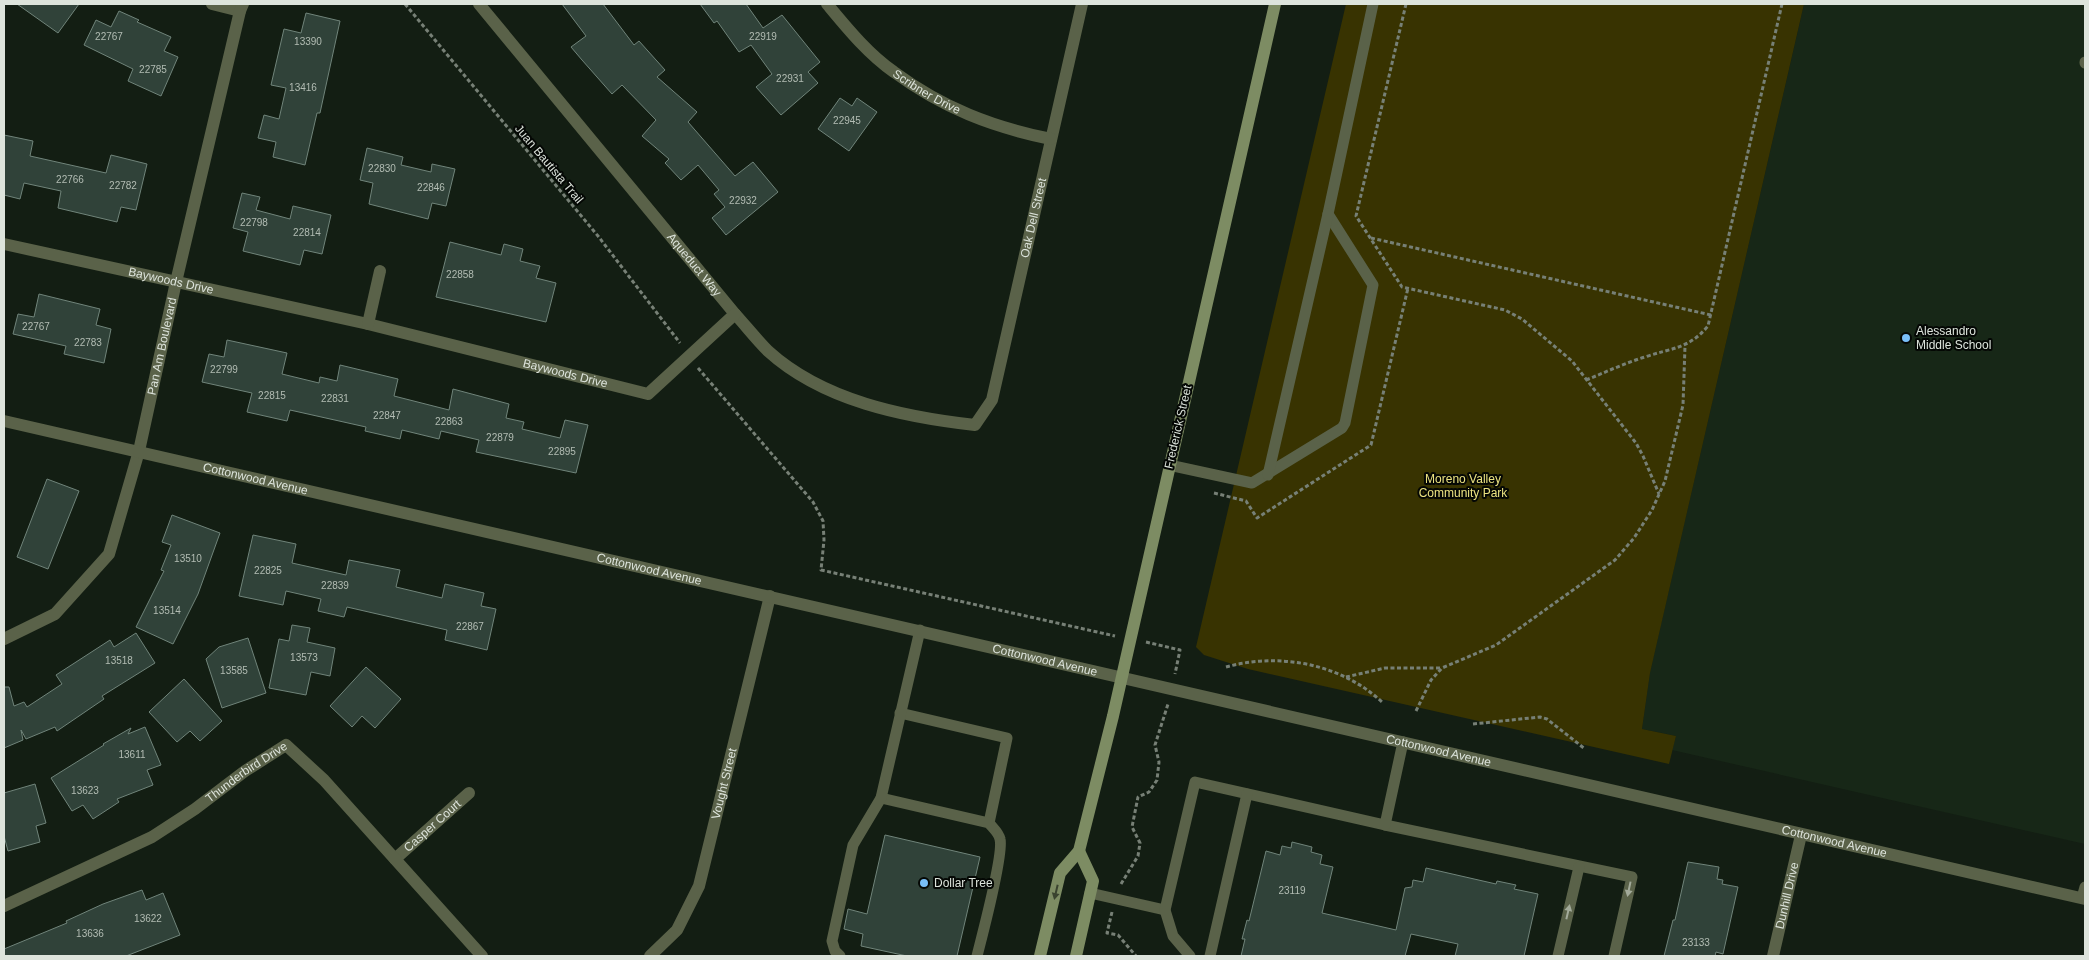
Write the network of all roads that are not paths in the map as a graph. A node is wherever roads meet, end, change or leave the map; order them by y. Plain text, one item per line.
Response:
1 (212, 4) edge
2 (479, 4) edge
3 (827, 4) edge
4 (1082, 4) edge
5 (1275, 4) edge
6 (1373, 4) edge
7 (242, 8) edge
8 (1051, 139) junction
9 (1328, 214) junction
10 (4, 244) edge
11 (380, 271) dead end
12 (176, 282) junction
13 (735, 314) junction
14 (368, 324) junction
15 (4, 421) edge
16 (975, 425) joint
17 (139, 451) junction
18 (1169, 465) junction
19 (1268, 475) junction
20 (770, 596) junction
21 (920, 630) junction
22 (4, 639) edge
23 (1121, 678) junction
24 (900, 713) junction
25 (1403, 742) junction
26 (469, 792) dead end
27 (1246, 794) junction
28 (881, 798) junction
29 (989, 823) junction
30 (1384, 825) junction
31 (1800, 835) junction
32 (1080, 851) junction
33 (395, 859) junction
34 (1579, 867) junction
35 (1090, 893) junction
36 (2084, 895) edge
37 (4, 906) edge
38 (1165, 910) junction
39 (482, 956) edge
40 (650, 956) edge
41 (840, 956) edge
42 (977, 956) edge
43 (1040, 956) edge
44 (1076, 956) edge
45 (1190, 956) edge
46 (1210, 956) edge
47 (1558, 956) edge
48 (1614, 956) edge
49 (1773, 956) edge

1 - 7 street
2 - 13 street, Aqueduct Way
3 - 8 street, Scribner Drive
4 - 8 street, Oak Dell Street
5 - 18 main road, Frederick Street
6 - 9 lane
7 - 12 street, Pan Am Boulevard
8 - 16 street, Oak Dell Street
9 - 19 lane
9 - 19 lane
10 - 12 street, Baywoods Drive
11 - 14 street
12 - 14 street, Baywoods Drive
12 - 17 street, Pan Am Boulevard
13 - 14 street, Baywoods Drive
13 - 16 street, Aqueduct Way
15 - 17 street, Cottonwood Avenue
17 - 20 street, Cottonwood Avenue
17 - 22 street, Pan Am Boulevard
18 - 19 lane
18 - 23 main road, Frederick Street
20 - 21 street, Cottonwood Avenue
20 - 40 street, Vought Street
21 - 23 street, Cottonwood Avenue
21 - 24 lane
23 - 25 street, Cottonwood Avenue
23 - 32 main road, Frederick Street
24 - 28 lane
24 - 29 lane
25 - 30 lane
25 - 31 street, Cottonwood Avenue
26 - 33 street, Casper Court
27 - 30 lane
27 - 38 lane
27 - 46 lane
28 - 29 lane
28 - 41 lane
29 - 42 lane
30 - 34 lane
31 - 36 street, Cottonwood Avenue
31 - 49 street, Dunhill Drive
32 - 35 main road
32 -> 43 main road, Frederick Street
33 - 37 street, Thunderbird Drive
33 - 39 street, Thunderbird Drive
47 -> 34 lane
34 -> 48 lane
35 - 38 lane
35 - 44 main road
38 - 45 lane

